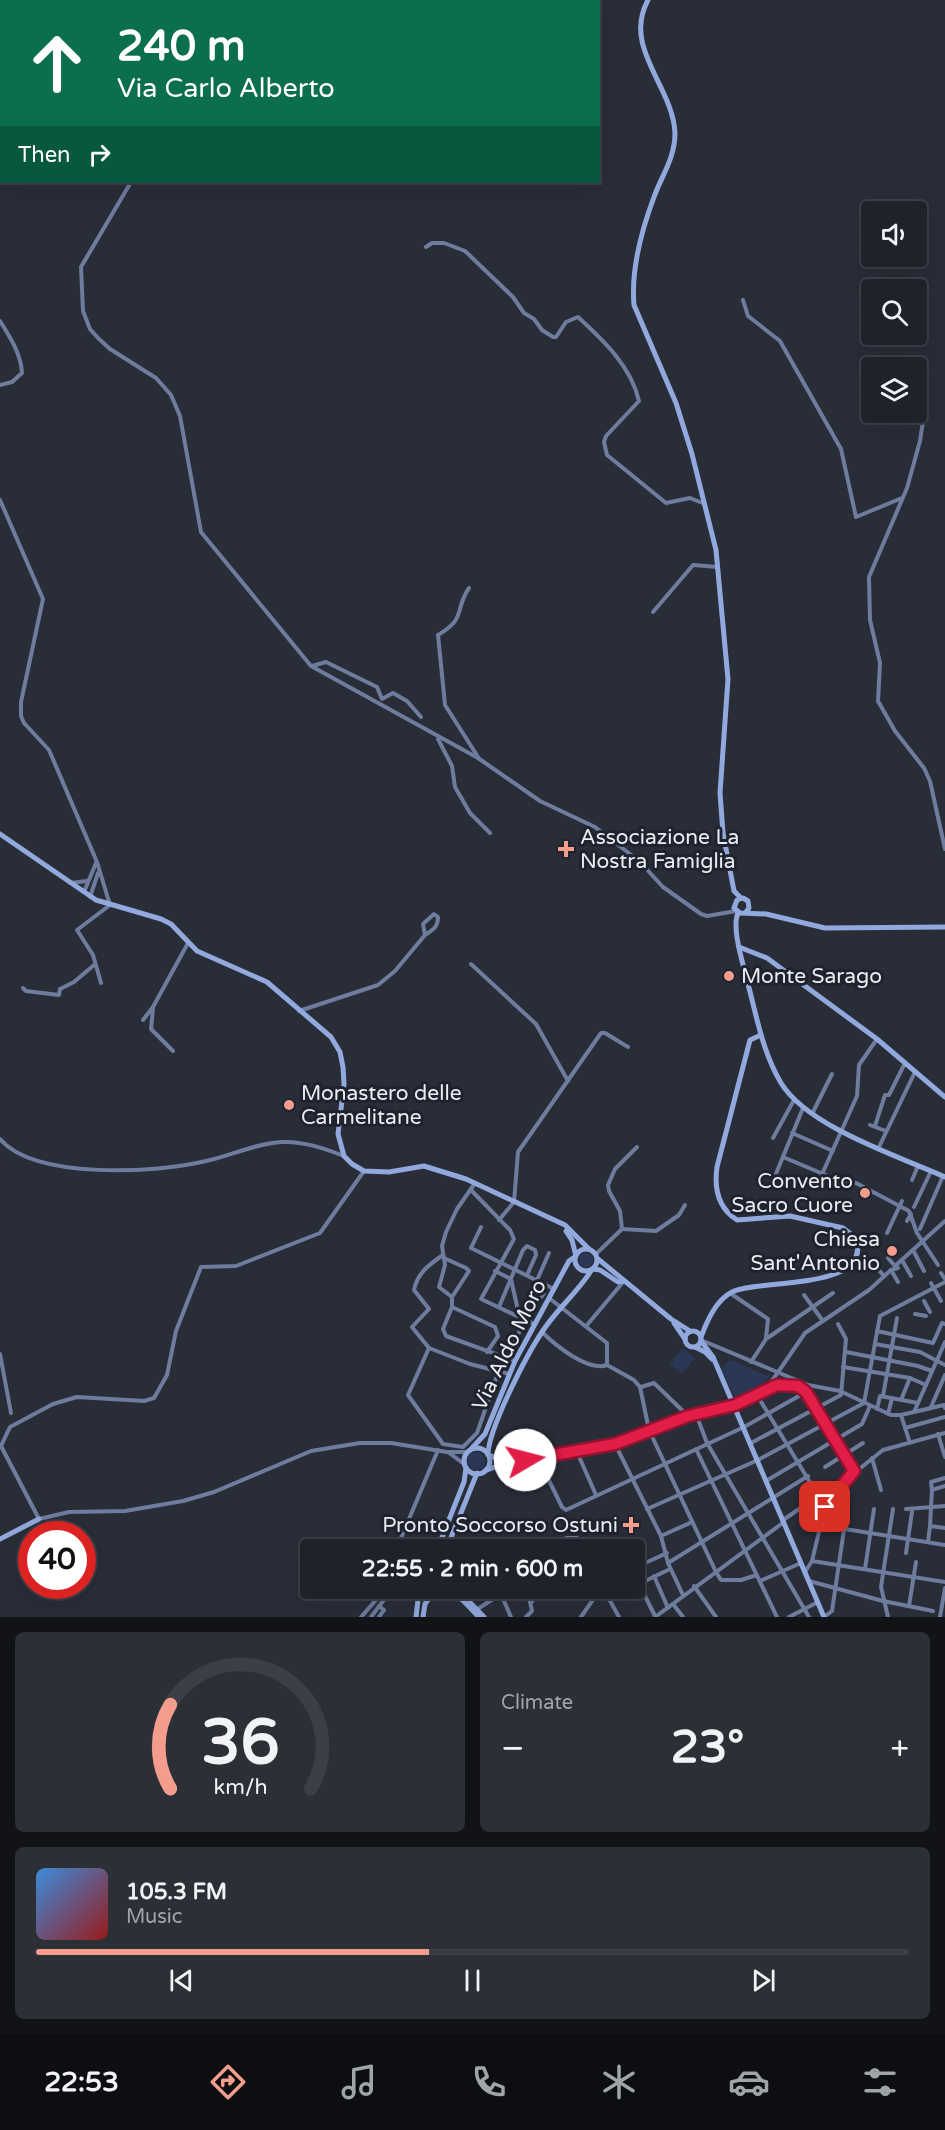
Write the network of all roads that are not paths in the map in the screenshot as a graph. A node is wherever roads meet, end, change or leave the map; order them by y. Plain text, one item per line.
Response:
1 (648, 0) edge
2 (130, 183) edge
3 (426, 247) dead end
4 (743, 300) dead end
5 (0, 321) edge
6 (0, 385) edge
7 (923, 423) edge
8 (902, 498) junction
9 (0, 500) edge
10 (706, 504) junction
11 (718, 567) junction
12 (470, 588) dead end
13 (653, 612) dead end
14 (311, 666) junction
15 (421, 717) dead end
16 (436, 736) junction
17 (478, 758) junction
18 (489, 833) dead end
19 (0, 834) edge
20 (945, 849) edge
21 (97, 862) junction
22 (99, 872) junction
23 (730, 876) junction
24 (87, 881) junction
25 (69, 883) junction
26 (83, 892) junction
27 (90, 897) junction
28 (741, 898) junction
29 (735, 903) junction
30 (749, 904) junction
31 (110, 905) junction
32 (741, 912) junction
33 (766, 914) junction
34 (945, 927) edge
35 (425, 934) junction
36 (188, 943) junction
37 (740, 947) junction
38 (471, 964) dead end
39 (94, 965) junction
40 (101, 983) dead end
41 (23, 988) dead end
42 (153, 1008) junction
43 (298, 1011) junction
44 (143, 1020) dead end
45 (761, 1035) junction
46 (877, 1039) junction
47 (628, 1047) dead end
48 (173, 1051) dead end
49 (905, 1063) junction
50 (915, 1072) junction
51 (832, 1074) dead end
52 (568, 1082) junction
53 (945, 1097) edge
54 (794, 1100) junction
55 (803, 1108) junction
56 (812, 1115) junction
57 (842, 1130) junction
58 (886, 1131) junction
59 (792, 1133) junction
60 (773, 1138) dead end
61 (0, 1139) edge
62 (637, 1147) dead end
63 (879, 1147) junction
64 (833, 1150) junction
65 (344, 1156) junction
66 (783, 1158) junction
67 (919, 1165) junction
68 (363, 1171) junction
69 (931, 1171) junction
70 (822, 1174) junction
71 (944, 1177) edge
72 (912, 1180) dead end
73 (773, 1181) dead end
74 (819, 1181) dead end
75 (475, 1184) junction
76 (471, 1190) junction
77 (514, 1202) junction
78 (901, 1203) junction
79 (685, 1205) dead end
80 (914, 1207) dead end
81 (911, 1213) junction
82 (500, 1220) junction
83 (556, 1221) junction
84 (907, 1221) dead end
85 (945, 1222) edge
86 (481, 1227) dead end
87 (622, 1228) junction
88 (920, 1229) dead end
89 (887, 1233) dead end
90 (924, 1240) junction
91 (589, 1249) junction
92 (913, 1250) junction
93 (549, 1253) dead end
94 (576, 1256) junction
95 (597, 1256) junction
96 (443, 1257) junction
97 (888, 1258) dead end
98 (902, 1260) junction
99 (500, 1263) junction
100 (938, 1265) dead end
101 (895, 1266) junction
102 (876, 1267) dead end
103 (515, 1269) junction
104 (592, 1270) junction
105 (891, 1270) junction
106 (495, 1271) junction
107 (924, 1271) dead end
108 (941, 1273) dead end
109 (527, 1275) junction
110 (911, 1276) dead end
111 (882, 1278) junction
112 (511, 1279) junction
113 (539, 1281) junction
114 (624, 1281) junction
115 (945, 1281) edge
116 (898, 1282) dead end
117 (931, 1283) dead end
118 (883, 1285) dead end
119 (934, 1288) junction
120 (555, 1289) junction
121 (730, 1293) junction
122 (833, 1293) dead end
123 (804, 1295) dead end
124 (452, 1297) junction
125 (922, 1297) junction
126 (549, 1298) junction
127 (941, 1301) dead end
128 (452, 1307) junction
129 (499, 1307) junction
130 (813, 1307) junction
131 (560, 1308) junction
132 (915, 1314) dead end
133 (519, 1316) junction
134 (711, 1316) junction
135 (897, 1318) dead end
136 (525, 1319) junction
137 (670, 1319) junction
138 (823, 1321) junction
139 (534, 1324) junction
140 (838, 1324) dead end
141 (945, 1324) edge
142 (586, 1325) junction
143 (692, 1331) junction
144 (877, 1331) junction
145 (542, 1332) junction
146 (894, 1334) junction
147 (685, 1339) junction
148 (701, 1339) junction
149 (766, 1339) junction
150 (945, 1342) edge
151 (875, 1344) junction
152 (695, 1347) junction
153 (892, 1347) junction
154 (429, 1348) junction
155 (487, 1352) junction
156 (846, 1352) junction
157 (0, 1354) edge
158 (508, 1357) junction
159 (872, 1357) junction
160 (889, 1360) junction
161 (515, 1361) junction
162 (937, 1361) junction
163 (751, 1362) junction
164 (715, 1363) junction
165 (607, 1365) junction
166 (945, 1365) edge
167 (843, 1367) junction
168 (500, 1370) junction
169 (870, 1371) junction
170 (932, 1371) junction
171 (777, 1373) junction
172 (509, 1374) junction
173 (887, 1374) junction
174 (945, 1375) edge
175 (910, 1378) junction
176 (926, 1385) junction
177 (640, 1387) junction
178 (804, 1390) junction
179 (765, 1391) junction
180 (840, 1391) junction
181 (757, 1395) junction
182 (883, 1396) junction
183 (892, 1398) junction
184 (901, 1400) junction
185 (864, 1403) junction
186 (918, 1403) junction
187 (735, 1405) junction
188 (870, 1406) junction
189 (931, 1407) junction
190 (945, 1408) edge
191 (816, 1409) junction
192 (877, 1409) junction
193 (914, 1412) junction
194 (11, 1413) dead end
195 (484, 1414) junction
196 (696, 1414) junction
197 (767, 1414) junction
198 (888, 1414) junction
199 (901, 1415) junction
200 (688, 1416) junction
201 (945, 1417) edge
202 (491, 1420) junction
203 (825, 1424) junction
204 (744, 1427) junction
205 (905, 1428) junction
206 (777, 1429) junction
207 (649, 1430) junction
208 (945, 1433) edge
209 (938, 1434) junction
210 (835, 1440) junction
211 (909, 1440) junction
212 (707, 1443) junction
213 (751, 1443) junction
214 (863, 1443) dead end
215 (615, 1444) junction
216 (787, 1445) junction
217 (696, 1449) junction
218 (438, 1450) junction
219 (470, 1450) junction
220 (447, 1452) junction
221 (577, 1452) junction
222 (488, 1455) junction
223 (844, 1455) junction
224 (945, 1455) edge
225 (538, 1458) junction
226 (872, 1458) junction
227 (758, 1460) junction
228 (798, 1461) junction
229 (511, 1462) junction
230 (663, 1463) junction
231 (465, 1466) junction
232 (825, 1467) dead end
233 (486, 1470) junction
234 (854, 1471) junction
235 (477, 1473) junction
236 (726, 1475) junction
237 (807, 1476) junction
238 (945, 1478) edge
239 (632, 1479) junction
240 (712, 1480) junction
241 (766, 1481) junction
242 (843, 1482) junction
243 (945, 1486) edge
244 (881, 1490) dead end
245 (932, 1490) junction
246 (679, 1494) junction
247 (596, 1495) junction
248 (819, 1495) junction
249 (773, 1497) junction
250 (945, 1506) edge
251 (825, 1507) junction
252 (933, 1507) junction
253 (647, 1509) junction
254 (847, 1509) dead end
255 (874, 1509) dead end
256 (893, 1509) dead end
257 (906, 1509) dead end
258 (912, 1512) dead end
259 (748, 1513) junction
260 (39, 1519) junction
261 (783, 1521) junction
262 (692, 1522) junction
263 (733, 1523) junction
264 (820, 1525) junction
265 (930, 1526) junction
266 (945, 1528) edge
267 (844, 1529) junction
268 (870, 1533) junction
269 (661, 1536) junction
270 (888, 1536) junction
271 (0, 1539) edge
272 (401, 1539) edge
273 (441, 1539) edge
274 (451, 1539) edge
275 (761, 1539) junction
276 (908, 1539) junction
277 (928, 1542) junction
278 (702, 1543) junction
279 (945, 1545) edge
280 (745, 1551) junction
281 (906, 1552) dead end
282 (667, 1553) junction
283 (812, 1561) junction
284 (916, 1562) dead end
285 (645, 1563) edge
286 (668, 1563) junction
287 (801, 1563) junction
288 (838, 1566) junction
289 (670, 1569) junction
290 (865, 1569) junction
291 (716, 1572) junction
292 (780, 1572) junction
293 (805, 1572) junction
294 (883, 1572) junction
295 (757, 1575) junction
296 (654, 1576) junction
297 (913, 1577) junction
298 (645, 1581) edge
299 (760, 1581) junction
300 (809, 1581) junction
301 (945, 1582) edge
302 (694, 1586) junction
303 (835, 1587) junction
304 (945, 1588) edge
305 (683, 1595) junction
306 (645, 1596) edge
307 (376, 1599) edge
308 (386, 1599) edge
309 (417, 1599) edge
310 (429, 1599) edge
311 (461, 1599) edge
312 (466, 1599) edge
313 (493, 1599) edge
314 (503, 1599) edge
315 (530, 1599) edge
316 (533, 1599) edge
317 (594, 1599) edge
318 (608, 1599) edge
319 (883, 1601) junction
320 (818, 1602) junction
321 (531, 1603) junction
322 (673, 1604) junction
323 (380, 1606) junction
324 (909, 1606) junction
325 (668, 1608) junction
326 (804, 1609) junction
327 (475, 1610) junction
328 (933, 1611) dead end
329 (362, 1617) edge
330 (371, 1617) edge
331 (378, 1617) edge
332 (416, 1617) edge
333 (423, 1617) edge
334 (479, 1617) edge
335 (484, 1617) edge
336 (511, 1617) edge
337 (526, 1617) edge
338 (581, 1617) edge
339 (619, 1617) edge
340 (655, 1617) edge
341 (683, 1617) edge
342 (716, 1617) edge
343 (777, 1617) edge
344 (789, 1617) edge
345 (809, 1617) edge
346 (824, 1617) edge
347 (888, 1617) edge
348 (940, 1617) edge

1 - 10 main road
2 - 14 street
3 - 10 street
4 - 8 street
5 - 6 street
7 - 8 street
8 - 20 street
9 - 21 street
10 - 11 main road
11 - 13 street
11 - 23 main road
12 - 17 street
14 - 15 street
14 - 16 street
16 - 17 street
16 - 18 street
17 - 32 street
19 - 25 main road
21 - 22 street
21 - 24 street
22 - 27 street
22 - 31 street
23 - 28 main road
23 - 29 main road
24 - 25 street
24 - 26 street
25 - 26 main road
26 - 27 main road
27 - 31 main road
28 - 29 main road
28 - 30 main road
29 - 32 main road
30 - 32 main road
30 - 33 main road
31 - 36 main road
31 - 39 street
32 - 33 main road
32 - 37 main road
33 - 34 main road
35 - 35 street
35 - 43 street
36 - 42 street
36 - 43 main road
37 - 45 main road
37 - 46 main road
38 - 52 street
39 - 40 street
39 - 41 street
42 - 44 street
42 - 48 street
43 - 65 main road
45 - 54 main road
45 - 121 main road
46 - 49 main road
46 - 57 street
47 - 52 street
49 - 50 main road
49 - 58 street
50 - 53 main road
50 - 58 street
51 - 56 street
52 - 77 street
54 - 55 main road
54 - 60 street
55 - 56 main road
55 - 59 street
56 - 57 main road
57 - 63 main road
57 - 64 street
58 - 63 street
59 - 64 street
59 - 66 street
61 - 65 street
62 - 87 street
63 - 67 main road
64 - 70 street
65 - 68 main road
66 - 70 street
66 - 73 street
67 - 69 main road
67 - 72 street
68 - 75 main road
68 - 260 street
69 - 71 main road
69 - 80 street
70 - 74 street
70 - 78 street
71 - 88 street
75 - 76 street
75 - 77 main road
76 - 82 street
76 - 96 street
77 - 82 street
77 - 83 main road
78 - 81 street
78 - 89 street
79 - 87 street
81 - 84 street
81 - 90 street
82 - 99 street
83 - 91 main road
83 - 94 main road
85 - 90 street
86 - 99 street
87 - 95 street
90 - 92 street
90 - 100 street
91 - 94 main road
91 - 95 main road
92 - 98 street
92 - 107 street
93 - 113 street
94 - 104 main road
94 - 120 main road, Via Aldo Moro
95 - 104 main road
95 - 114 main road
96 - 124 street
96 - 124 street
96 - 154 street
97 - 101 street
98 - 101 street
98 - 110 street
99 - 103 street
99 - 106 street
101 - 105 street
102 - 111 street
103 - 109 street
103 - 109 street
103 - 112 street
104 - 114 main road
104 - 131 main road, Via Aldo Moro
105 - 111 street
105 - 116 street
106 - 112 street
106 - 129 street
108 - 115 street
109 - 113 street
111 - 118 street
111 - 138 street
112 - 129 street
112 - 133 street
113 - 120 street
113 - 136 street, Via Aldo Moro
114 - 137 main road
114 - 142 street
115 - 119 street
117 - 119 street
119 - 125 street
119 - 127 street
120 - 126 main road, Via Aldo Moro
121 - 134 main road
121 - 149 street
122 - 130 street
123 - 130 street
124 - 128 street
125 - 132 street
125 - 144 street
126 - 131 street
126 - 139 main road, Via Aldo Moro
128 - 155 street
128 - 155 street
129 - 133 street
130 - 138 street
130 - 149 street
131 - 142 street
131 - 145 main road, Via Aldo Moro
133 - 136 street
134 - 143 main road
134 - 148 main road
135 - 146 street
136 - 139 street
136 - 158 street, Via Aldo Moro
137 - 143 main road
137 - 147 main road
138 - 171 street
139 - 161 main road, Via Aldo Moro
140 - 156 street
141 - 146 street
142 - 165 street
143 - 147 main road
143 - 148 main road
144 - 146 street
144 - 151 street
145 - 165 street
145 - 222 main road, Via Aldo Moro
146 - 153 street
147 - 152 main road
148 - 152 main road
148 - 163 street
148 - 164 main road
149 - 163 street
150 - 162 street
151 - 153 street
151 - 159 street
152 - 164 main road
153 - 160 street
153 - 162 street
154 - 168 street
154 - 195 street, Via Aldo Moro
155 - 158 street
156 - 159 street
156 - 167 street
157 - 194 street
158 - 161 street
159 - 160 street
159 - 169 street
160 - 170 street
160 - 173 street
161 - 172 main road, Via Aldo Moro
162 - 166 street
162 - 170 street
163 - 171 street
164 - 187 main road
165 - 177 street
167 - 169 street
167 - 180 street
168 - 172 street
168 - 195 street, Via Aldo Moro
169 - 173 street
169 - 185 street
170 - 176 street
171 - 179 street
171 - 180 street
172 - 202 main road, Via Aldo Moro
173 - 175 street
173 - 182 street
174 - 189 street
175 - 176 street
175 - 184 street
176 - 186 street
177 - 200 street
177 - 207 street
178 - 179 street
178 - 191 street
178 - 197 street
179 - 181 street
180 - 185 street
180 - 191 street
181 - 187 street
181 - 197 street
182 - 183 street
182 - 192 street
183 - 184 street
183 - 198 street
184 - 186 street
185 - 188 street
185 - 203 street
186 - 193 street
187 - 196 main road
187 - 204 main road
188 - 192 street
188 - 210 street
189 - 190 street
189 - 193 street
191 - 203 street
191 - 206 street
192 - 198 street
193 - 199 street
195 - 202 street
196 - 200 main road
196 - 212 street
197 - 204 street
197 - 206 street
198 - 199 street
199 - 205 street
200 - 207 main road
201 - 205 street
202 - 219 main road, Via Aldo Moro
203 - 210 street
203 - 216 street
204 - 212 street
204 - 213 main road
205 - 211 street
206 - 213 street
206 - 216 street
207 - 215 main road
207 - 230 street
208 - 209 street
209 - 211 street
209 - 224 street
210 - 223 street
210 - 228 street
211 - 226 street
212 - 217 street
212 - 236 street
213 - 227 main road
214 - 223 street
215 - 221 main road
215 - 239 street
216 - 227 street
216 - 228 street
217 - 230 street
217 - 240 street
218 - 220 street
218 - 260 street
218 - 272 street
219 - 220 street
219 - 222 main road
219 - 231 main road
220 - 231 street
221 - 225 main road
221 - 247 street
222 - 229 main road
222 - 233 main road
223 - 232 street
223 - 234 street
225 - 229 main road
225 - 247 street
226 - 234 street
226 - 244 street
227 - 236 street
227 - 241 main road
228 - 237 street
228 - 241 street
229 - 233 main road
230 - 239 street
230 - 246 street
231 - 235 main road
231 - 273 main road
233 - 235 main road
234 - 242 street
235 - 274 main road
236 - 240 street
236 - 259 street
237 - 248 street
237 - 249 street
238 - 245 street
239 - 247 street
239 - 253 street
240 - 246 street
240 - 263 street
241 - 249 main road
242 - 248 street
242 - 251 street
243 - 245 street
245 - 252 street
246 - 253 street
246 - 262 street
248 - 251 street
248 - 261 street
249 - 259 street
249 - 261 main road
250 - 252 street
251 - 264 street
252 - 257 street
252 - 265 street
253 - 269 street
254 - 267 street
255 - 268 street
256 - 270 street
258 - 276 street
259 - 263 street
259 - 275 street
260 - 271 main road
261 - 275 street
261 - 287 main road
262 - 269 street
262 - 278 street
263 - 278 street
263 - 280 street
264 - 267 street
264 - 283 street
265 - 266 street
265 - 277 street
267 - 268 street
267 - 288 street
268 - 270 street
268 - 290 street
269 - 282 street
270 - 276 street
270 - 294 street
275 - 280 street
275 - 292 street
276 - 277 street
276 - 281 street
277 - 279 street
278 - 286 street
278 - 291 street
280 - 291 street
280 - 295 street
282 - 285 street
282 - 286 street
283 - 288 street
283 - 293 street
284 - 297 street
286 - 289 street
287 - 292 street
287 - 293 main road
288 - 290 street
288 - 303 street
289 - 296 street
289 - 305 street
290 - 294 street
291 - 295 street
291 - 302 street
292 - 299 street
292 - 326 street
293 - 300 main road
294 - 297 street
294 - 319 street
295 - 299 street
296 - 298 street
296 - 325 street
297 - 301 street
297 - 324 street
299 - 343 street
300 - 303 street
300 - 320 main road
302 - 305 street
302 - 342 street
303 - 319 street
303 - 346 street
304 - 348 street
305 - 322 street
306 - 340 street
307 - 329 street
308 - 323 street
309 - 332 main road
310 - 333 main road
311 - 327 main road
312 - 327 main road
313 - 327 street
314 - 336 street
315 - 321 street
316 - 321 street
317 - 338 street
318 - 339 street
319 - 324 street
319 - 347 street
320 - 326 street
320 - 346 main road
321 - 337 street
322 - 325 street
322 - 341 street
323 - 330 street
323 - 331 street
324 - 328 street
325 - 340 street
326 - 344 street
326 - 345 street
327 - 334 main road
327 - 335 main road

